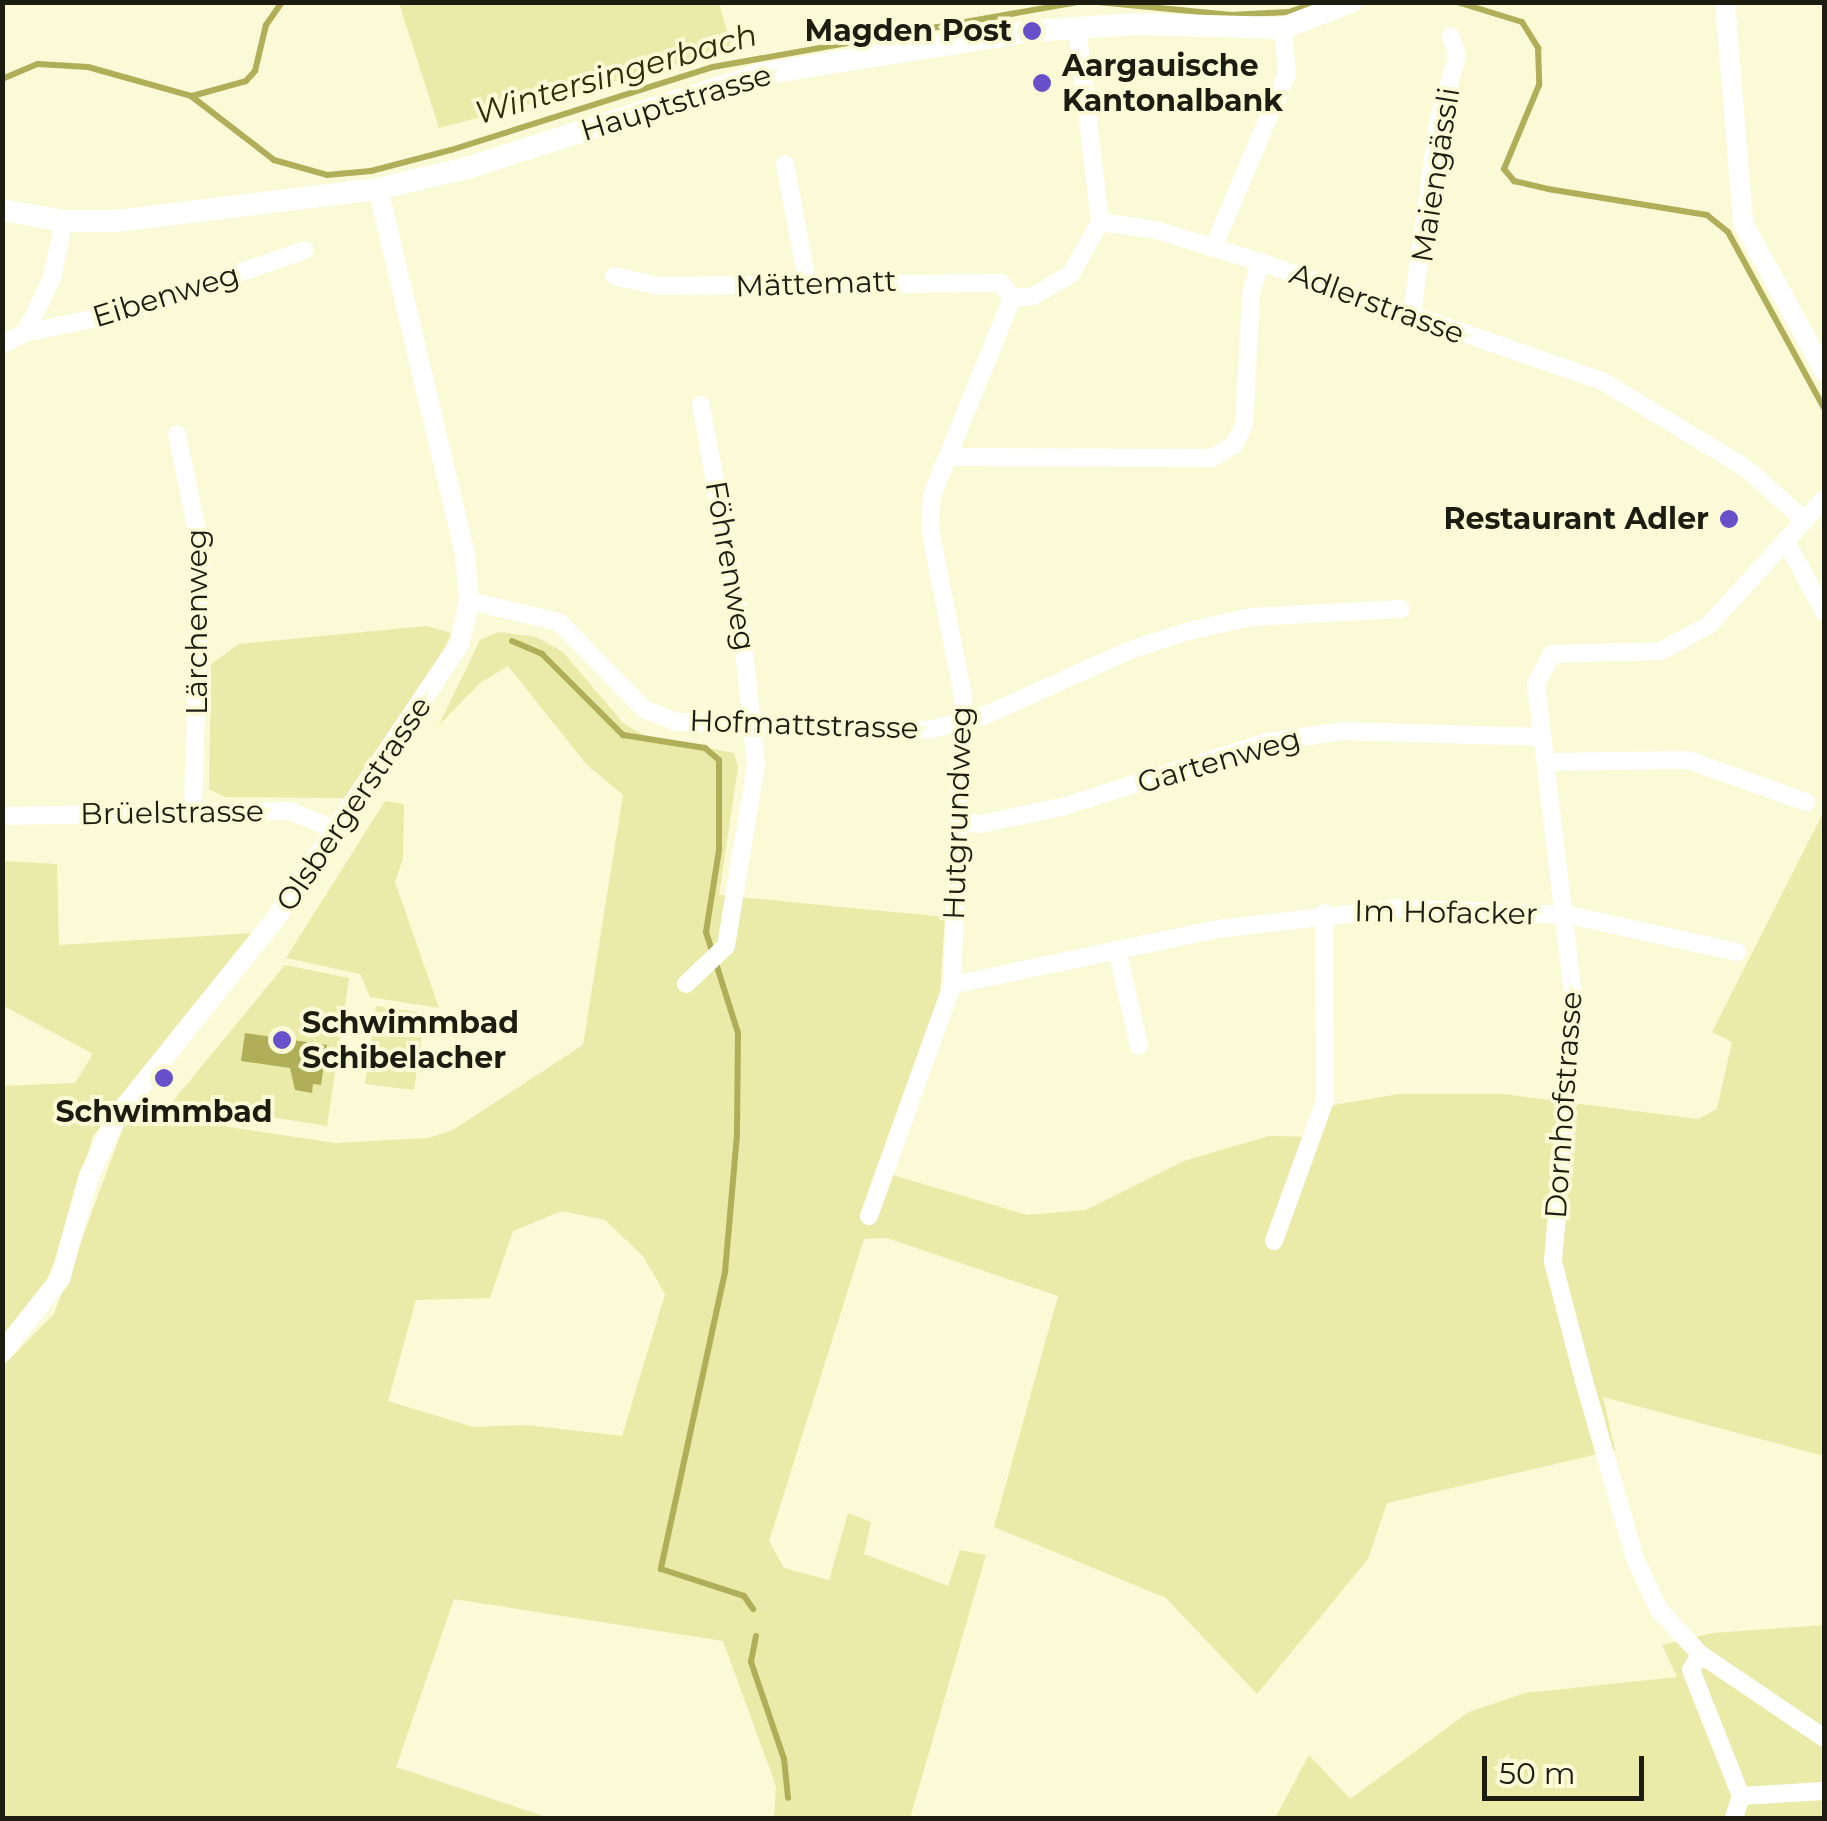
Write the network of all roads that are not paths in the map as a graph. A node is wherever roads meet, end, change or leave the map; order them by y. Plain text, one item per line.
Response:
1 (1351, 2) edge
2 (1725, 2) edge
3 (1077, 28) junction
4 (1283, 28) junction
5 (1452, 36) dead end
6 (785, 164) dead end
7 (378, 189) junction
8 (2, 210) edge
9 (64, 221) junction
10 (1100, 222) junction
11 (1213, 248) junction
12 (305, 250) dead end
13 (1260, 262) junction
14 (614, 276) dead end
15 (808, 286) junction
16 (1012, 298) junction
17 (1412, 314) junction
18 (24, 333) junction
19 (2, 345) edge
20 (1824, 371) edge
21 (701, 405) dead end
22 (177, 434) dead end
23 (946, 457) junction
24 (1824, 499) edge
25 (1805, 521) junction
26 (1788, 545) junction
27 (469, 601) junction
28 (1401, 609) dead end
29 (1824, 612) edge
30 (958, 722) junction
31 (756, 726) junction
32 (1542, 737) junction
33 (1546, 762) junction
34 (1806, 802) dead end
35 (193, 812) junction
36 (2, 816) edge
37 (960, 822) junction
38 (336, 830) junction
39 (1324, 913) junction
40 (1568, 916) junction
41 (1117, 950) junction
42 (1737, 952) dead end
43 (686, 984) dead end
44 (952, 985) junction
45 (1139, 1046) dead end
46 (869, 1216) dead end
47 (1274, 1241) dead end
48 (2, 1352) edge
49 (1700, 1654) junction
50 (1824, 1738) edge
51 (1824, 1792) edge
52 (1740, 1796) junction
53 (1734, 1818) edge

1 - 4 main road, Hauptstrasse
2 - 20 street
3 - 4 main road, Hauptstrasse
3 - 7 main road, Hauptstrasse
3 - 10 street
4 - 11 street
5 - 17 street, Maiengässli
6 - 15 street
7 - 9 main road, Hauptstrasse
7 - 27 street, Olsbergerstrasse
8 - 9 main road, Hauptstrasse
9 - 18 street
10 - 11 street, Adlerstrasse
10 - 16 street
11 - 13 street, Adlerstrasse
12 - 18 street, Eibenweg
13 - 17 street, Adlerstrasse
13 - 23 street
14 - 15 street, Mättematt
15 - 16 street, Mättematt
16 - 23 street, Hutgrundweg
17 - 25 street, Adlerstrasse
18 - 19 street, Eibenweg
21 - 31 street, Föhrenweg
22 - 35 street, Lärchenweg
23 - 30 street, Hutgrundweg
24 - 25 street, Dornhofstrasse
25 - 26 street, Dornhofstrasse
26 - 29 street
26 - 32 street, Dornhofstrasse
27 - 31 street, Hofmattstrasse
27 - 38 street, Olsbergerstrasse
28 - 30 street, Hofmattstrasse
30 - 31 street, Hofmattstrasse
30 - 37 street, Hutgrundweg
31 - 43 street, Föhrenweg
32 - 33 street, Dornhofstrasse
32 - 37 street, Gartenweg
33 - 34 street
33 - 40 street, Dornhofstrasse
35 - 36 street, Brüelstrasse
35 - 38 street, Brüelstrasse
37 - 44 street, Hutgrundweg
38 - 48 street, Olsbergerstrasse
39 - 40 street, Im Hofacker
39 - 41 street, Im Hofacker
39 - 47 street, Im Hofacker
40 - 42 street, Im Hofacker
40 - 49 street, Dornhofstrasse
41 - 44 street, Im Hofacker
41 - 45 street
44 - 46 street, Hutgrundweg
49 - 50 street, Dornhofstrasse
49 - 52 street
51 - 52 street
52 - 53 street

